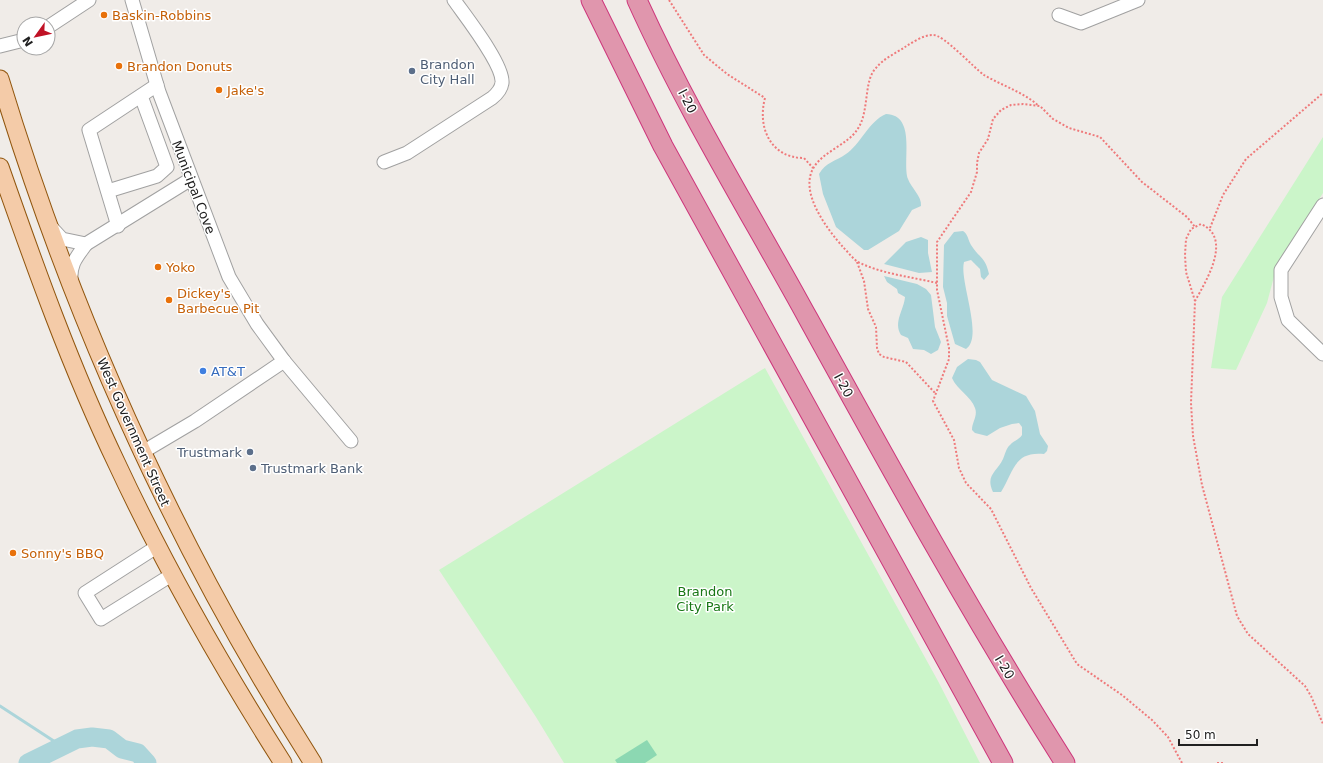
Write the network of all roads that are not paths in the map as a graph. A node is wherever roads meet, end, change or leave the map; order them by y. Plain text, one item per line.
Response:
1 (89, 0) edge
2 (132, 0) edge
3 (454, 0) edge
4 (590, 0) edge
5 (637, 0) edge
6 (1138, 0) edge
7 (1059, 15) dead end
8 (56, 22) edge
9 (16, 42) edge
10 (0, 46) edge
11 (0, 79) edge
12 (157, 85) junction
13 (141, 96) junction
14 (384, 162) dead end
15 (0, 167) edge
16 (191, 180) junction
17 (108, 191) junction
18 (1323, 205) edge
19 (47, 222) junction
20 (118, 226) junction
21 (86, 244) junction
22 (73, 292) junction
23 (1323, 354) edge
24 (284, 361) junction
25 (351, 441) dead end
26 (141, 453) junction
27 (116, 463) junction
28 (158, 546) junction
29 (173, 574) junction
30 (283, 763) edge
31 (313, 763) edge
32 (1003, 763) edge
33 (1065, 763) edge

1 - 8 street
2 - 12 street, Municipal Cove
3 - 14 street
4 - 32 highway
5 - 33 highway, I-20
6 - 7 street
9 - 10 street
11 - 19 main road, West Government Street
12 - 13 street
12 - 16 street, Municipal Cove
13 - 17 street
13 - 17 street
15 - 27 main road, West Government Street
16 - 20 street
16 - 24 street, Municipal Cove
17 - 20 street
18 - 23 street
19 - 21 street
19 - 22 main road, West Government Street
20 - 21 street
21 - 22 street
22 - 26 main road, West Government Street
24 - 25 street, Municipal Cove
24 - 26 street
26 - 27 main road
26 - 31 main road, West Government Street
27 - 28 main road, West Government Street
28 - 29 main road, West Government Street
28 - 29 street
29 - 30 main road, West Government Street

